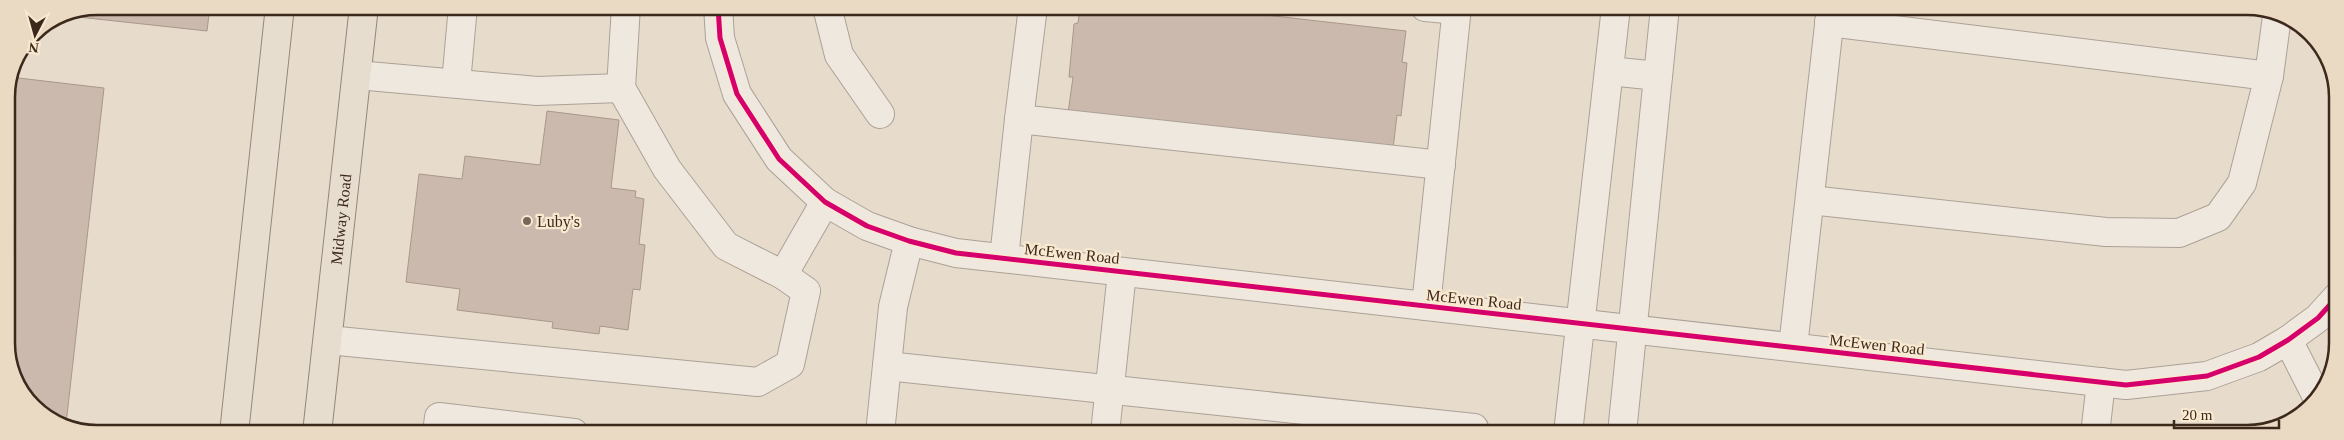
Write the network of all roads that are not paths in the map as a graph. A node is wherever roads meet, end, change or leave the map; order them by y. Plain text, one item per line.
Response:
1 (279, 15) edge
2 (363, 15) edge
3 (462, 15) edge
4 (625, 15) edge
5 (719, 15) edge
6 (829, 15) edge
7 (1032, 15) edge
8 (1456, 15) edge
9 (1615, 15) edge
10 (1664, 15) edge
11 (1830, 15) edge
12 (1837, 15) edge
13 (2276, 21) edge
14 (1609, 71) junction
15 (356, 74) junction
16 (1658, 76) junction
17 (2269, 76) junction
18 (456, 83) junction
19 (621, 88) junction
20 (880, 114) dead end
21 (1019, 119) junction
22 (1441, 165) junction
23 (1810, 200) junction
24 (825, 202) junction
25 (909, 241) junction
26 (1004, 258) junction
27 (1122, 272) junction
28 (783, 275) junction
29 (1426, 306) junction
30 (2329, 306) edge
31 (1581, 323) junction
32 (1632, 329) junction
33 (328, 340) junction
34 (2288, 340) junction
35 (1793, 347) junction
36 (887, 366) junction
37 (2101, 382) junction
38 (1110, 390) junction
39 (2314, 390) edge
40 (235, 425) edge
41 (318, 425) edge
42 (438, 425) edge
43 (502, 425) edge
44 (881, 425) edge
45 (1106, 425) edge
46 (1445, 425) edge
47 (1569, 425) edge
48 (1623, 425) edge
49 (2097, 425) edge

1 - 40 main road
2 - 15 main road, Midway Road
3 - 18 street
4 - 19 street
5 - 24 street, McEwen Road
6 - 20 street
7 - 21 street
8 - 22 street
9 - 14 street
10 - 16 street
11 - 23 street
12 - 17 street
13 - 17 street
14 - 16 street
14 - 31 street
15 - 18 street
15 - 33 main road, Midway Road
16 - 32 street
17 - 23 street
18 - 19 street
19 - 28 street
21 - 22 street
21 - 26 street
22 - 29 street
23 - 35 street
24 - 25 street, McEwen Road
24 - 28 street
25 - 26 street, McEwen Road
25 - 36 street
26 - 27 street, McEwen Road
27 - 29 street, McEwen Road
27 - 38 street
28 - 33 street
29 - 31 street, McEwen Road
30 - 34 street, McEwen Road
31 - 32 street, McEwen Road
31 - 47 street
32 - 35 street, McEwen Road
32 - 48 street
33 - 41 main road, Midway Road
34 - 37 street, McEwen Road
34 - 39 street
35 - 37 street, McEwen Road
36 - 38 street
36 - 44 street
37 - 49 street
38 - 45 street
38 - 46 street
42 - 43 street

